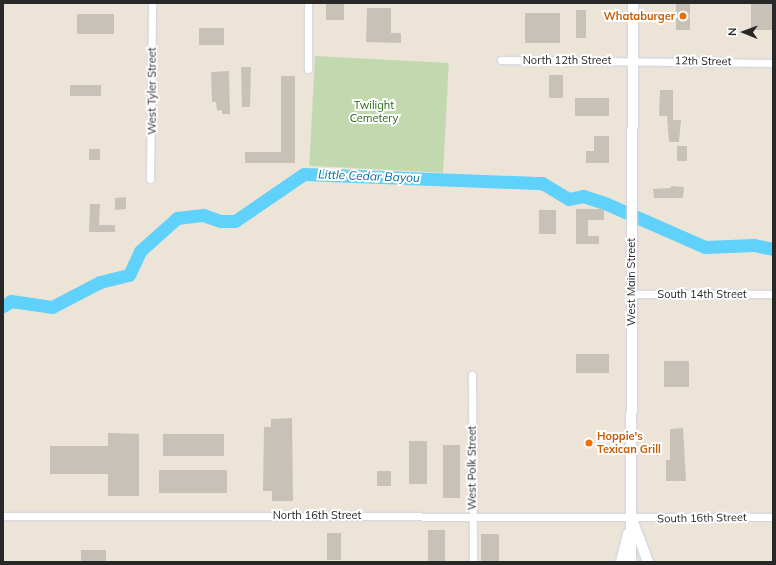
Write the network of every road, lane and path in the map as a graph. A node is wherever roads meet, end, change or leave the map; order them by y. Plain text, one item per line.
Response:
1 (152, 3) edge
2 (308, 3) edge
3 (632, 3) edge
4 (501, 60) dead end
5 (633, 60) junction
6 (773, 63) edge
7 (308, 69) dead end
8 (150, 179) dead end
9 (631, 294) junction
10 (773, 294) edge
11 (472, 375) dead end
12 (472, 515) junction
13 (3, 516) edge
14 (773, 517) edge
15 (632, 518) junction
16 (473, 562) edge
17 (620, 562) edge
18 (631, 562) edge
19 (648, 562) edge

1 - 8 street, West Tyler Street
2 - 7 street
3 - 5 main road, West Main Street
4 - 5 street, North 12th Street
5 - 6 street, 12th Street
5 - 9 main road, West Main Street
9 - 10 street, South 14th Street
9 - 15 main road, West Main Street
11 - 12 street, West Polk Street
12 - 13 street, North 16th Street
12 - 15 street, North 16th Street
12 - 16 street, West Polk Street
14 - 15 street, South 16th Street
15 - 17 main road
15 - 18 main road, West Main Street
15 - 19 main road

